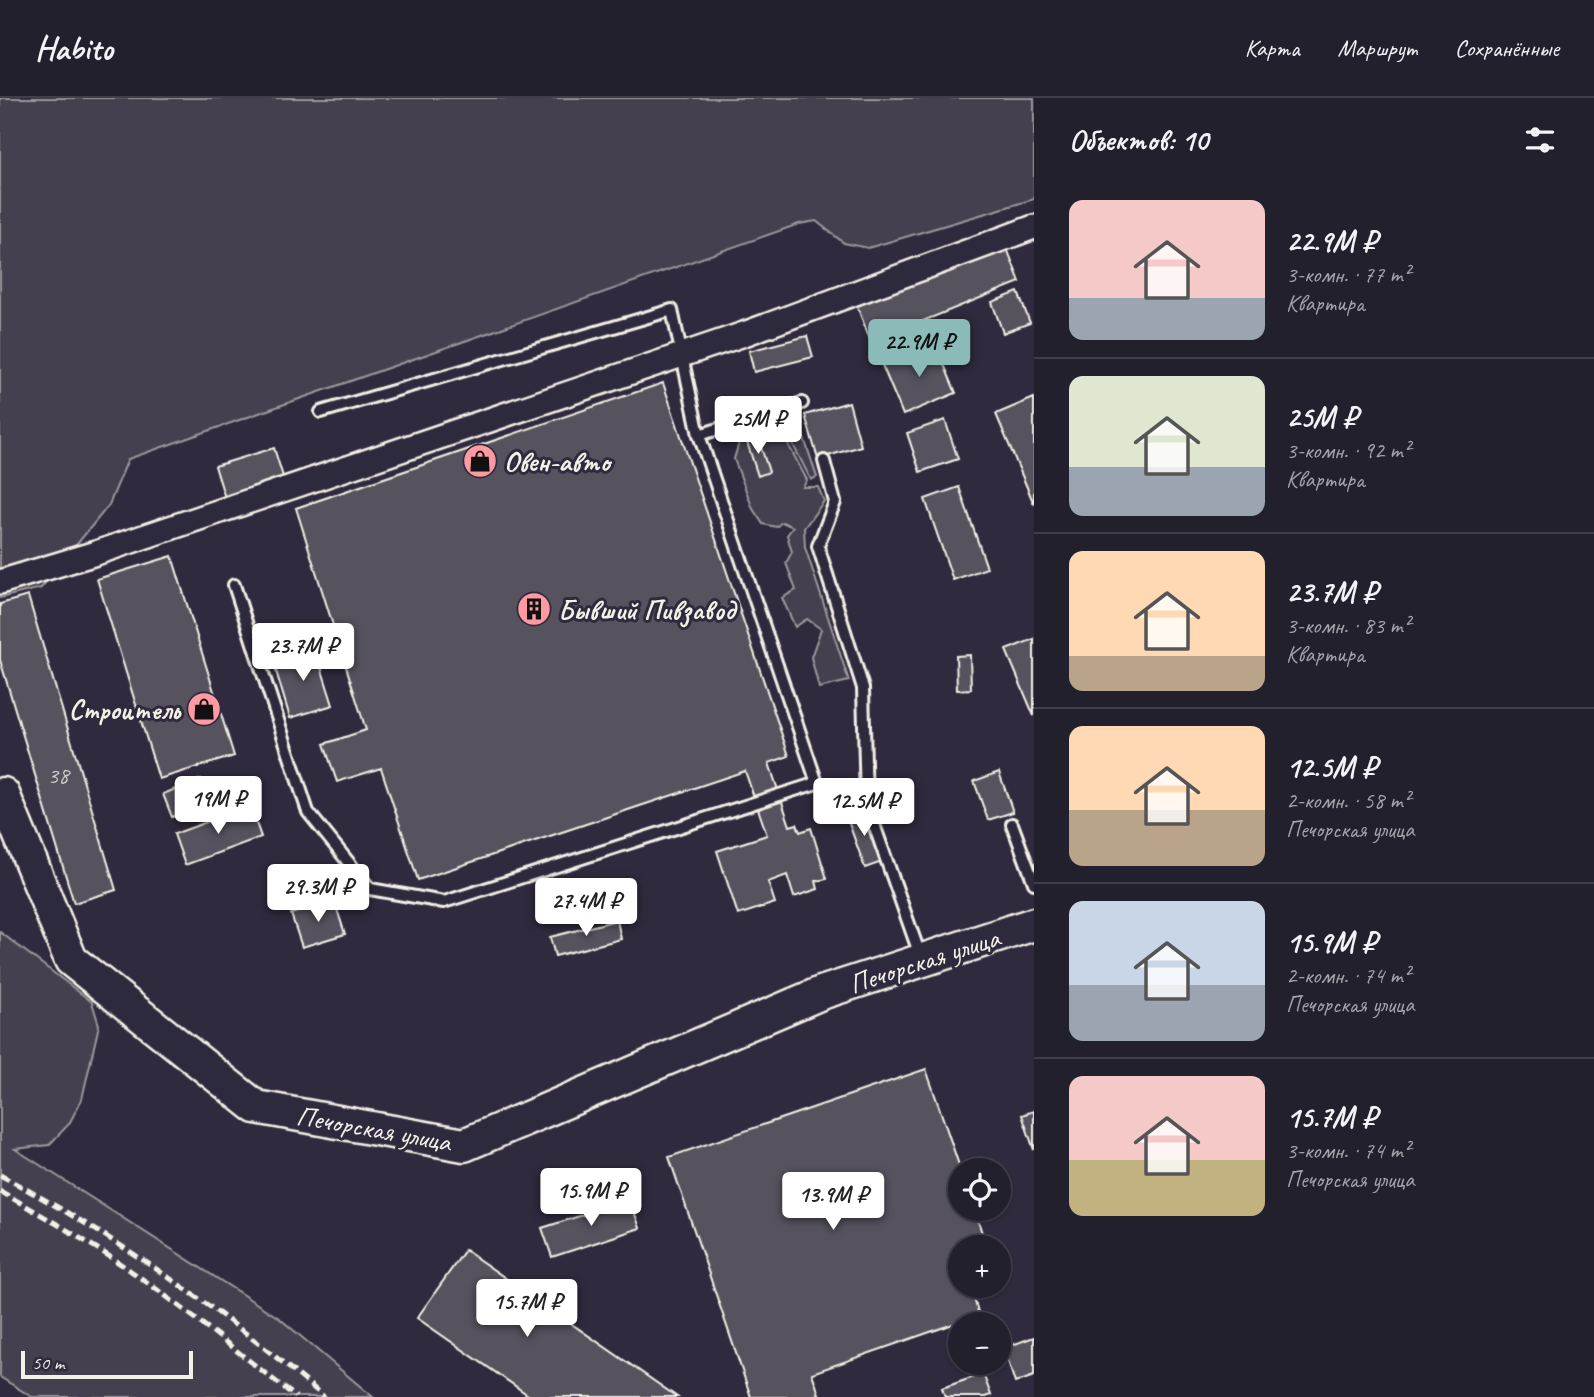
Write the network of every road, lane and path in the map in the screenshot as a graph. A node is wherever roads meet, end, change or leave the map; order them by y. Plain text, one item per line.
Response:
1 (1034, 226) edge
2 (681, 355) junction
3 (802, 403) dead end
4 (321, 412) dead end
5 (699, 435) junction
6 (824, 461) dead end
7 (0, 582) edge
8 (234, 585) dead end
9 (817, 783) junction
10 (3, 794) dead end
11 (866, 802) junction
12 (1012, 824) dead end
13 (1034, 883) edge
14 (1034, 925) edge
15 (922, 960) junction

1 - 2 street
2 - 4 lane
2 - 5 lane
2 - 7 street
3 - 5 lane
5 - 9 lane
6 - 11 lane
8 - 9 lane
9 - 11 lane
10 - 15 street, Печорская улица
11 - 15 lane
12 - 13 lane
14 - 15 street, Печорская улица

